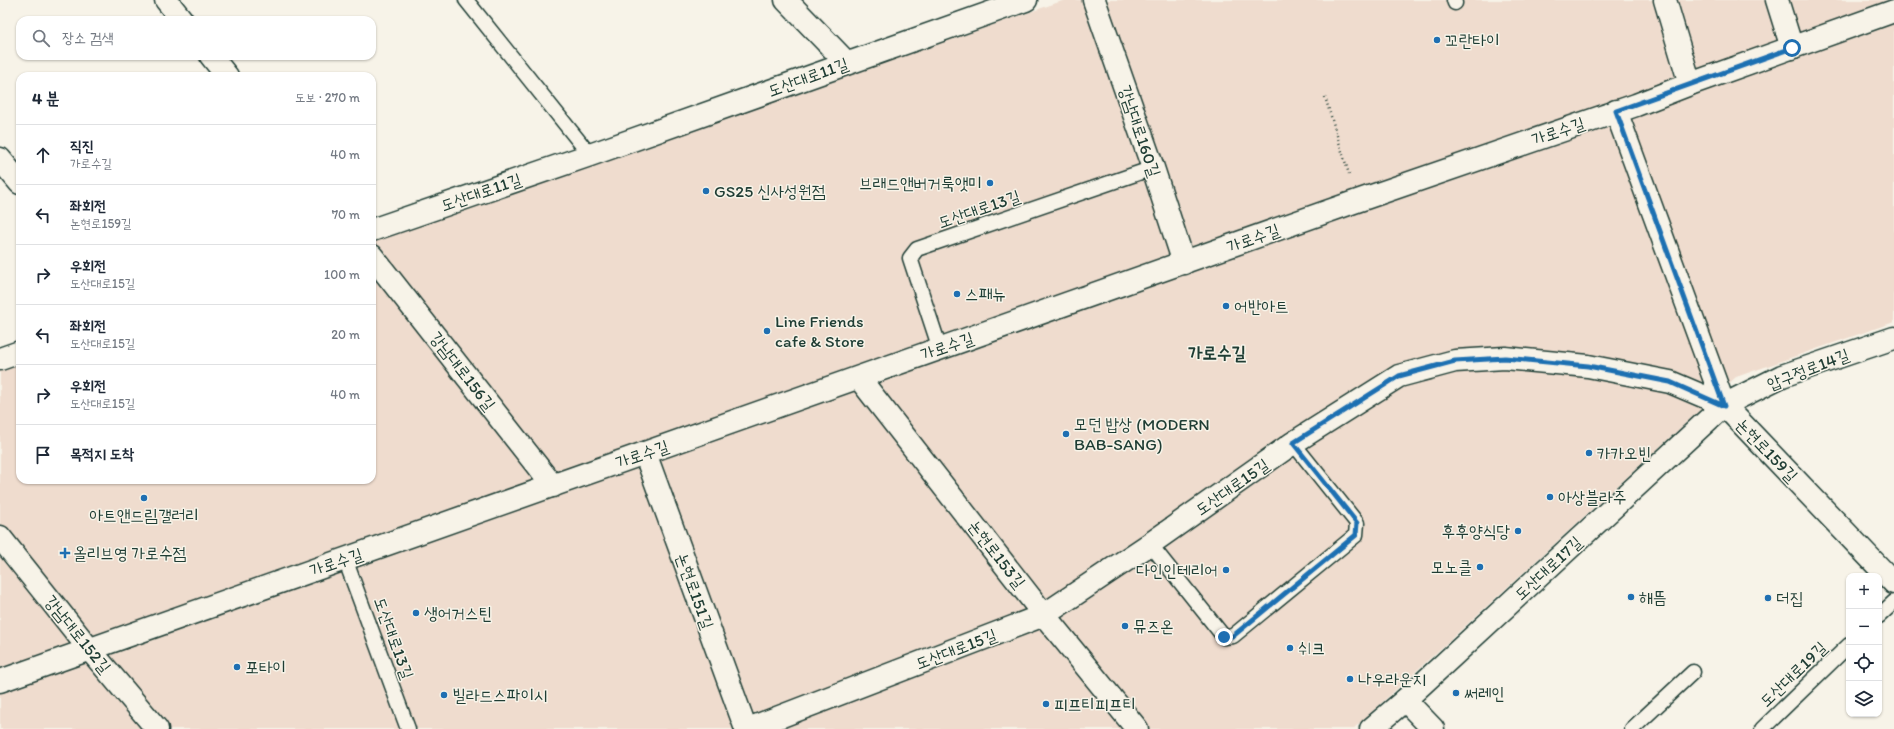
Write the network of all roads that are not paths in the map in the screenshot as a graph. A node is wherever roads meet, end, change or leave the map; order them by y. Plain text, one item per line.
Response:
1 (166, 0) edge
2 (466, 0) edge
3 (786, 0) edge
4 (1026, 0) edge
5 (1094, 0) edge
6 (1665, 0) edge
7 (1777, 0) edge
8 (1894, 11) edge
9 (179, 16) edge
10 (1792, 48) junction
11 (214, 60) edge
12 (847, 63) junction
13 (224, 72) edge
14 (1690, 84) junction
15 (1616, 111) junction
16 (590, 155) junction
17 (0, 159) edge
18 (1153, 168) junction
19 (16, 178) edge
20 (376, 229) edge
21 (376, 261) edge
22 (1184, 263) junction
23 (1894, 338) edge
24 (940, 349) junction
25 (16, 353) edge
26 (0, 359) edge
27 (859, 378) junction
28 (1724, 406) junction
29 (1293, 443) junction
30 (645, 453) junction
31 (553, 486) junction
32 (0, 538) edge
33 (1150, 544) junction
34 (345, 559) junction
35 (1894, 583) edge
36 (1894, 602) edge
37 (1882, 613) edge
38 (1044, 615) junction
39 (1846, 648) edge
40 (90, 650) junction
41 (1693, 672) dead end
42 (0, 681) edge
43 (1405, 700) junction
44 (158, 729) edge
45 (408, 729) edge
46 (747, 729) edge
47 (1137, 729) edge
48 (1371, 729) edge
49 (1433, 729) edge
50 (1632, 729) edge
51 (1762, 729) edge

1 - 9 street
2 - 16 lane
3 - 12 street
4 - 12 street, 도산대로11길
5 - 18 street, 강남대로160길
6 - 14 street
7 - 10 street
8 - 10 street, 가로수길
10 - 14 street, 가로수길
11 - 13 street
12 - 16 street, 도산대로11길
14 - 15 street, 가로수길
15 - 22 street, 가로수길
15 - 28 street, 논현로159길
16 - 20 street, 도산대로11길
17 - 19 street
18 - 22 street, 강남대로160길
18 - 24 lane, 도산대로13길
21 - 31 street, 강남대로156길
22 - 24 street, 가로수길
23 - 28 street, 압구정로14길
24 - 27 street, 가로수길
25 - 26 street
27 - 30 street, 가로수길
27 - 38 street, 논현로153길
28 - 29 street, 도산대로15길
28 - 35 street, 논현로159길
28 - 43 street, 도산대로17길
29 - 33 street, 도산대로15길
29 - 33 lane
30 - 31 street, 가로수길
30 - 46 street, 논현로151길
31 - 34 street, 가로수길
32 - 40 street, 강남대로152길
33 - 38 street, 도산대로15길
34 - 40 street, 가로수길
34 - 45 lane, 도산대로13길
36 - 37 lane
38 - 46 street, 도산대로15길
38 - 47 street, 논현로153길
39 - 51 lane, 도산대로19길
40 - 42 street, 가로수길
40 - 44 street, 강남대로152길
41 - 50 lane
43 - 48 street, 도산대로17길
43 - 49 street

